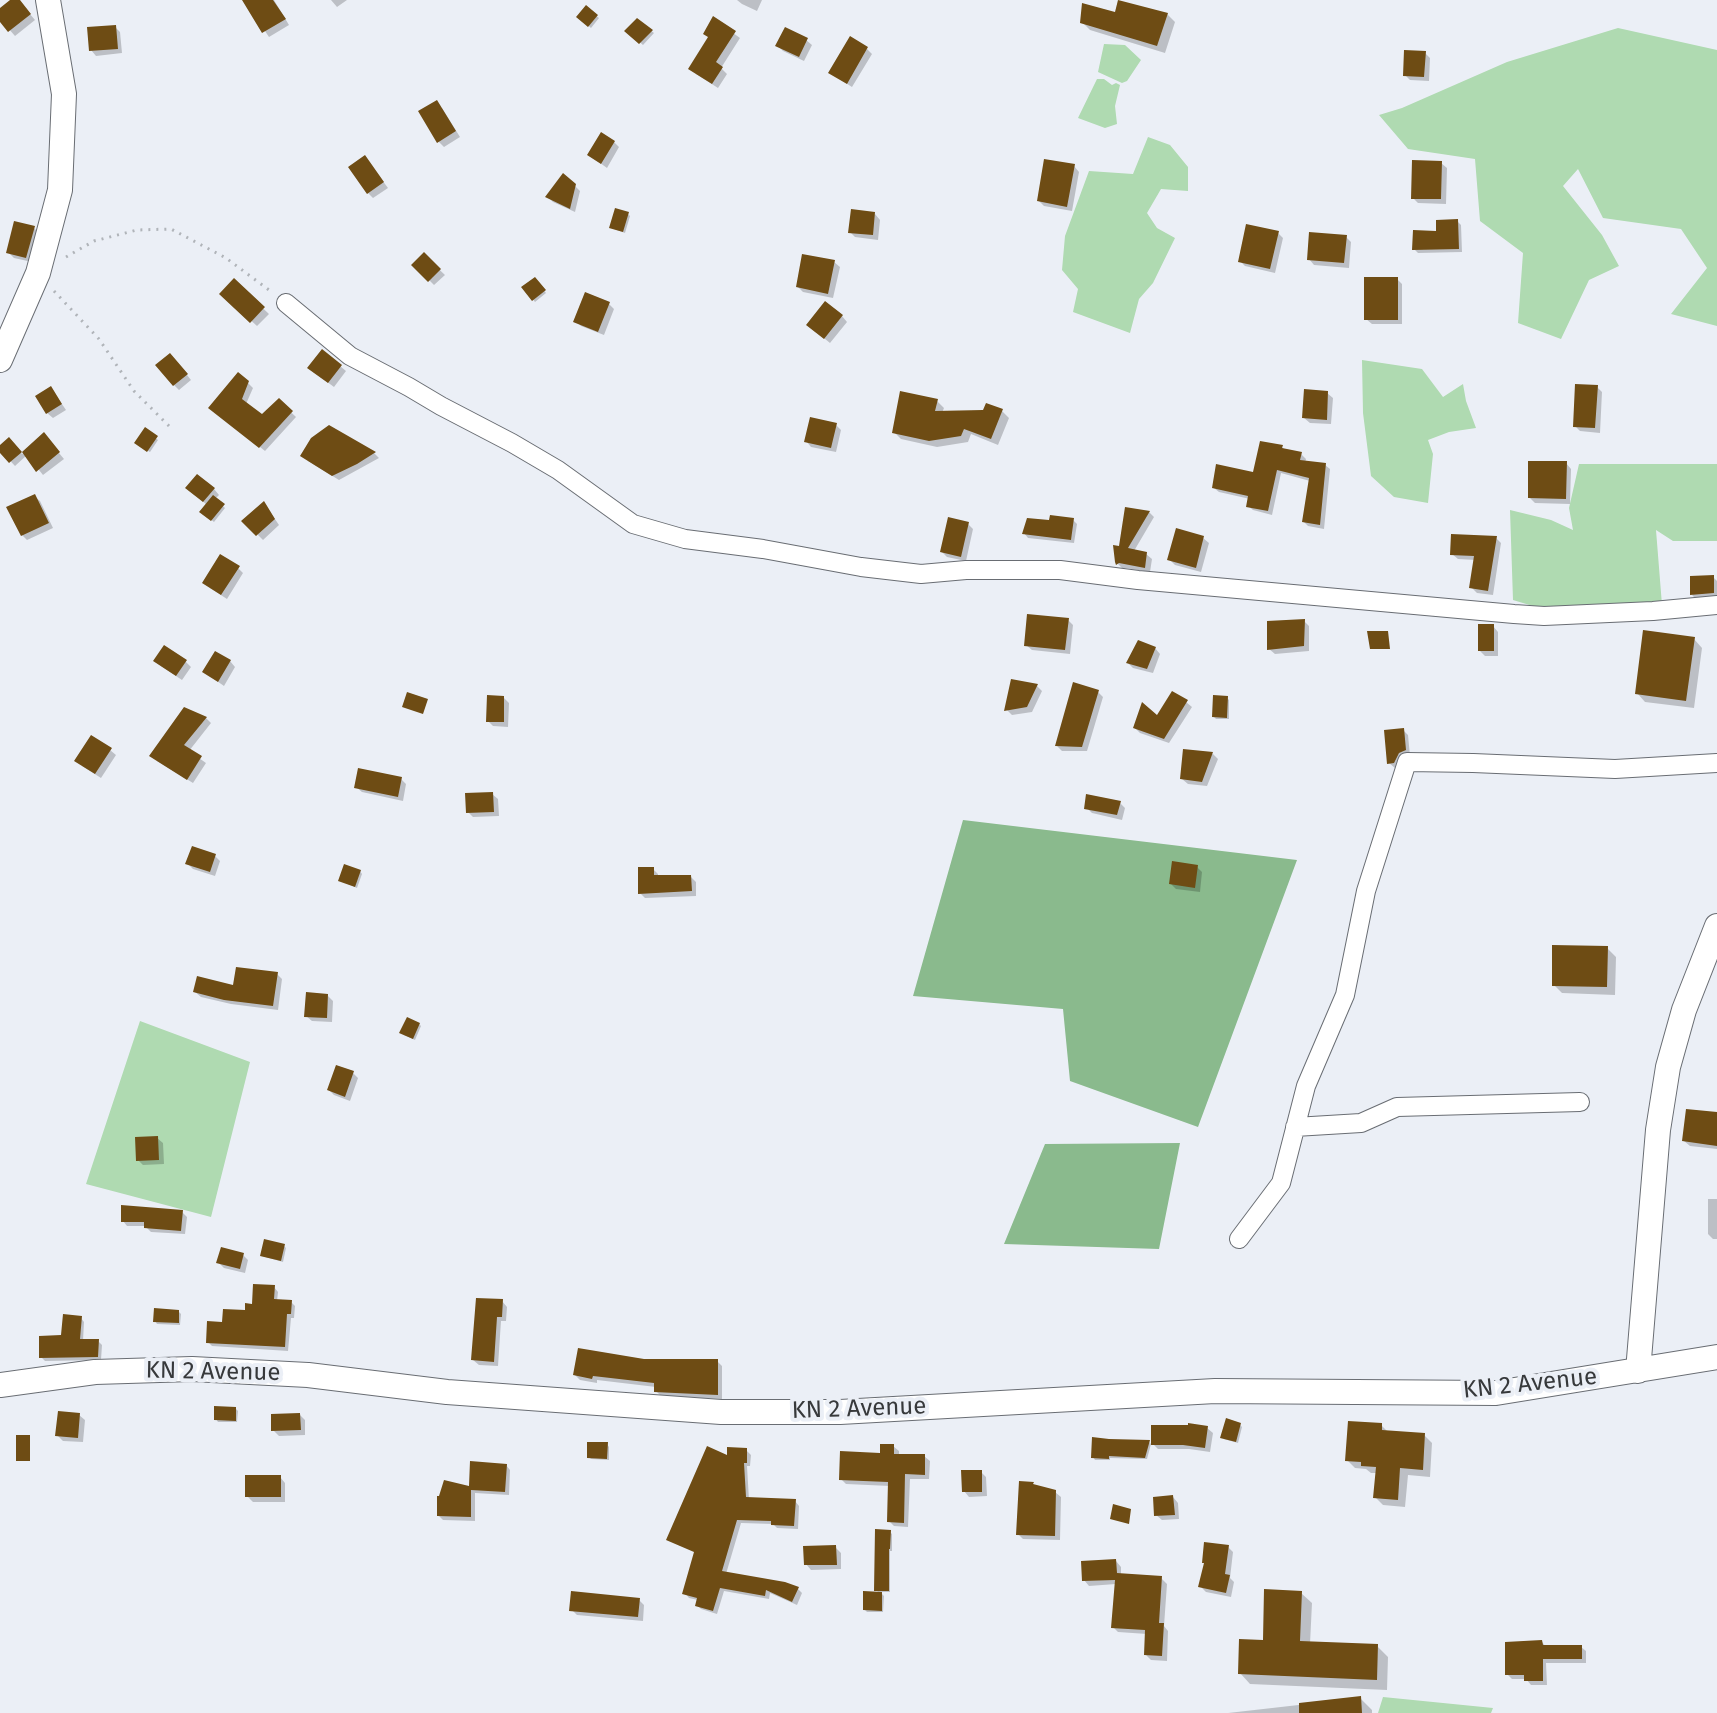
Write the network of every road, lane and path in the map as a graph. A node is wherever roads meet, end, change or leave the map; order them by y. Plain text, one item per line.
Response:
1 (48, 0) edge
2 (38, 273) junction
3 (286, 303) joint
4 (0, 360) edge
5 (173, 430) dead end
6 (1717, 605) edge
7 (1717, 763) edge
8 (1717, 926) edge
9 (1580, 1102) dead end
10 (1295, 1127) junction
11 (1239, 1239) dead end
12 (1717, 1357) edge
13 (1638, 1371) junction
14 (0, 1385) edge

1 - 2 main road
2 - 3 path
2 - 4 main road
2 - 5 path
3 - 6 street
7 - 10 street
8 - 13 main road
9 - 10 street
10 - 11 street
12 - 13 main road, KN 2 Avenue
13 - 14 main road, KN 2 Avenue

